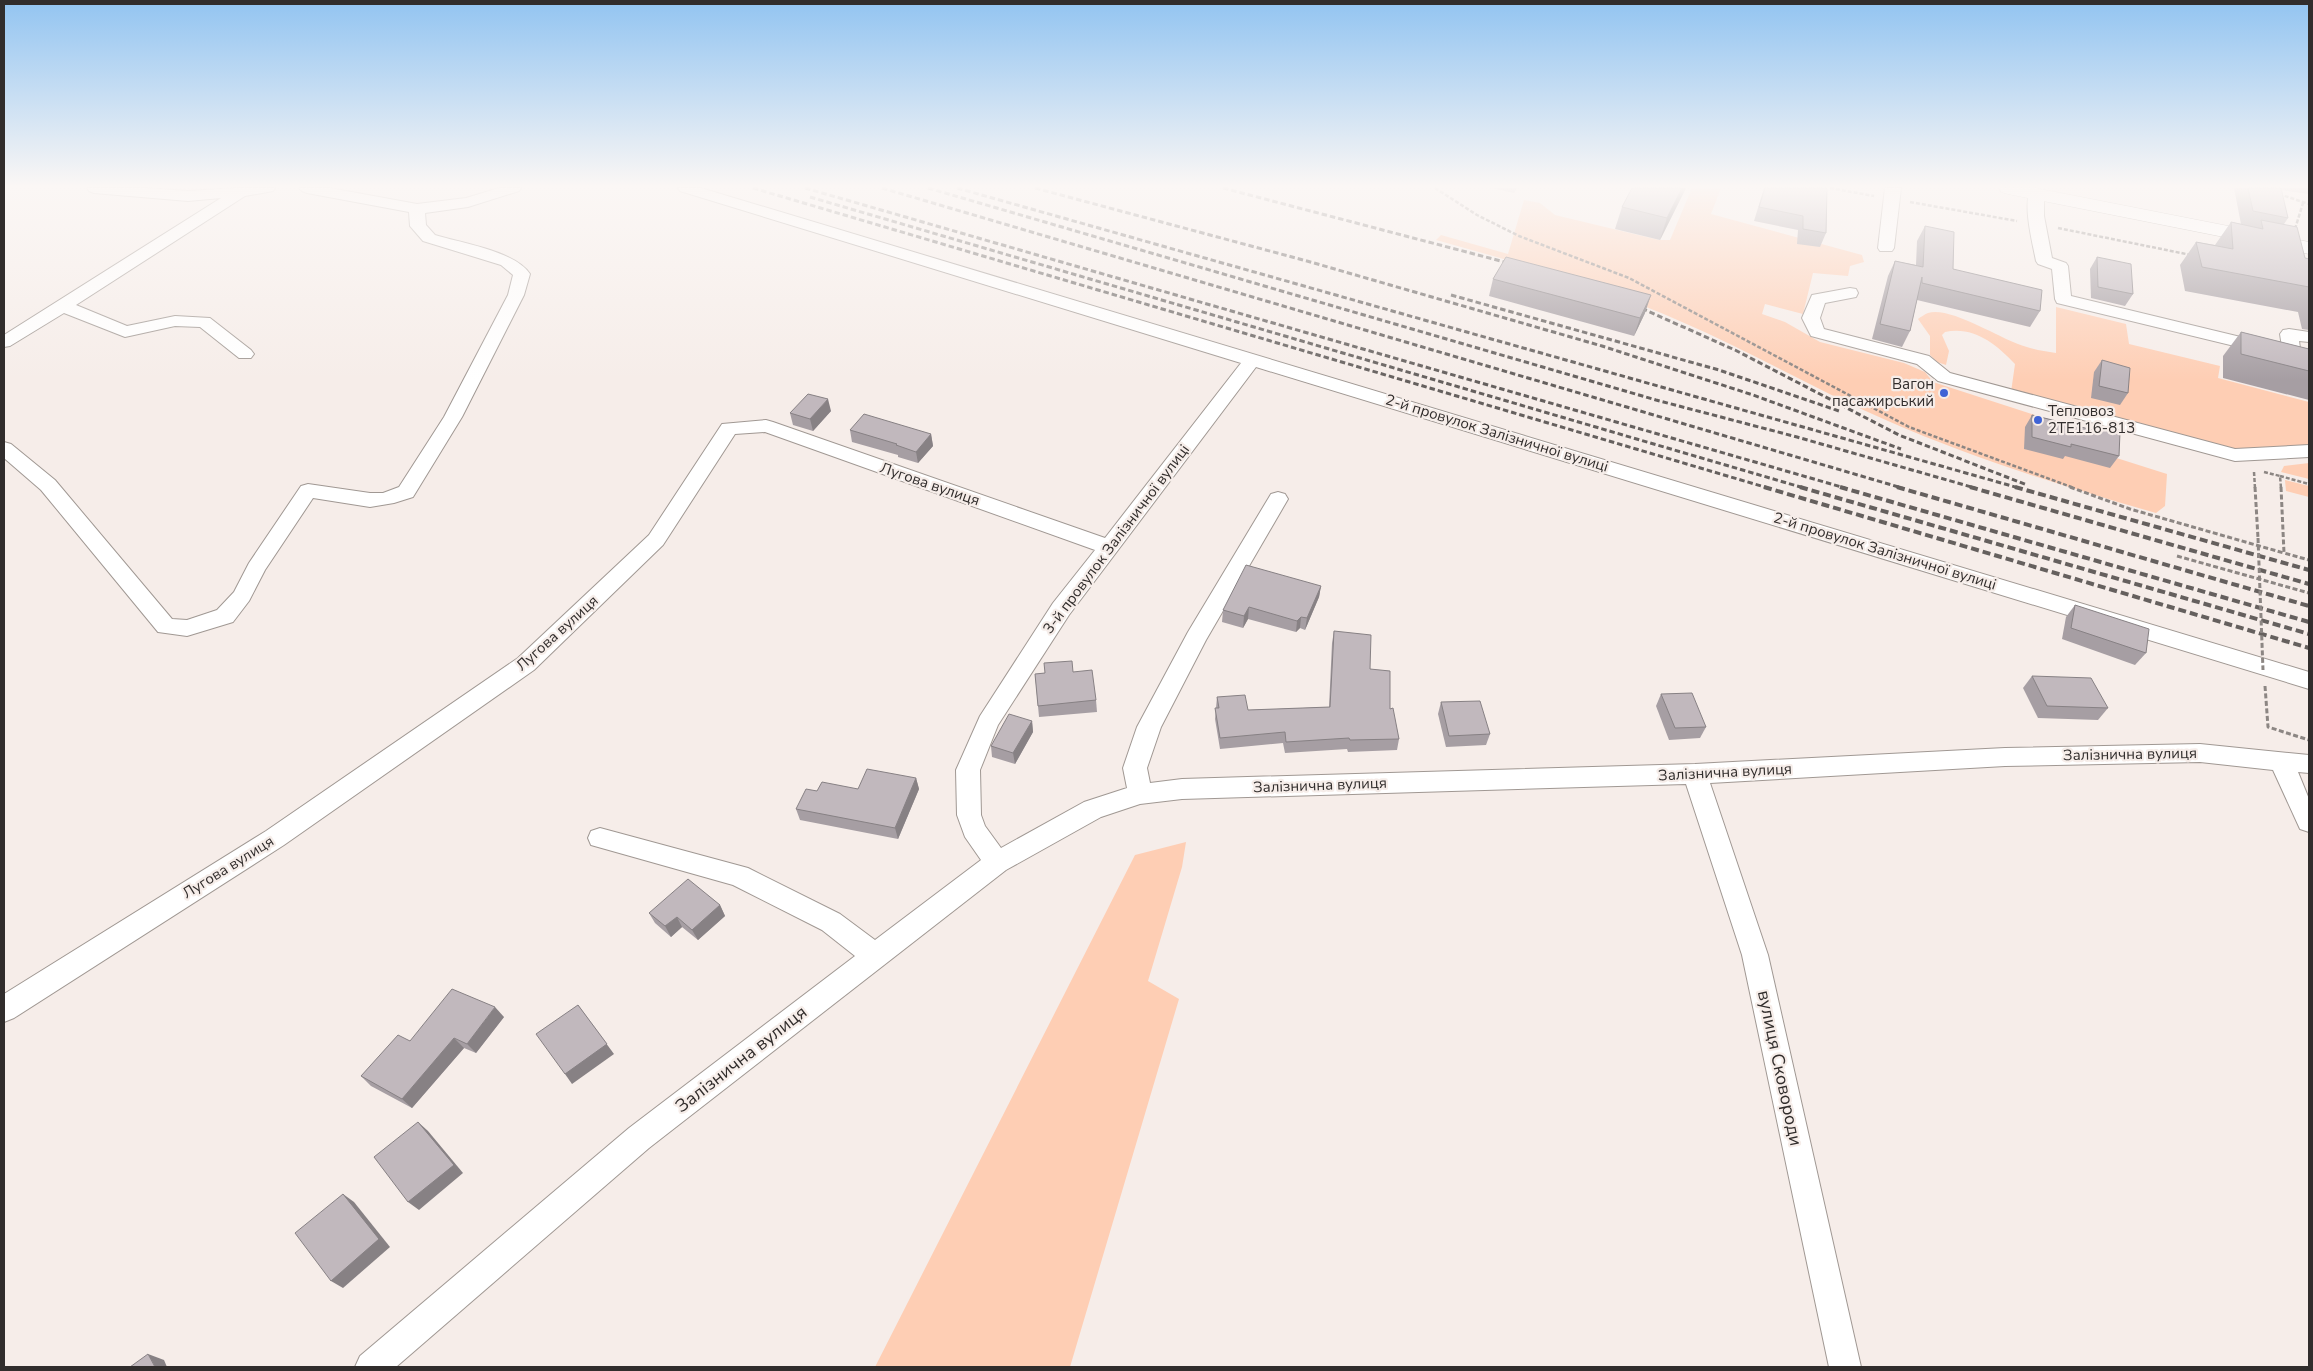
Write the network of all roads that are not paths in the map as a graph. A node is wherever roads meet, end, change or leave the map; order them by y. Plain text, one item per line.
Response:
1 (148, 252) edge
2 (474, 252) edge
3 (897, 252) edge
4 (2042, 252) edge
5 (1850, 293) dead end
6 (64, 306) junction
7 (2309, 337) edge
8 (4, 342) edge
9 (245, 354) dead end
10 (1252, 359) junction
11 (4, 448) edge
12 (2309, 451) edge
13 (1278, 499) dead end
14 (1109, 547) junction
15 (2309, 680) edge
16 (2281, 760) junction
17 (2309, 764) edge
18 (1696, 774) junction
19 (1140, 794) junction
20 (2309, 822) edge
21 (600, 838) dead end
22 (997, 862) junction
23 (876, 956) junction
24 (4, 1009) edge
25 (370, 1367) edge
26 (1845, 1367) edge

1 - 6 street
2 - 11 street
3 - 10 street, 2-й провулок Залізничної вулиці
4 - 7 street
5 - 12 street
6 - 8 street
6 - 9 street
10 - 14 street, 3-й провулок Залізничної вулиці
10 - 15 street, 2-й провулок Залізничної вулиці
13 - 19 street
14 - 22 street, 3-й провулок Залізничної вулиці
14 - 24 street, Лугова вулиця
16 - 17 street, Залізнична вулиця
16 - 18 street, Залізнична вулиця
16 - 20 street
18 - 19 street, Залізнична вулиця
18 - 26 street, вулиця Сковороди
19 - 22 street, Залізнична вулиця
21 - 23 street
22 - 23 street, Залізнична вулиця
23 - 25 street, Залізнична вулиця

